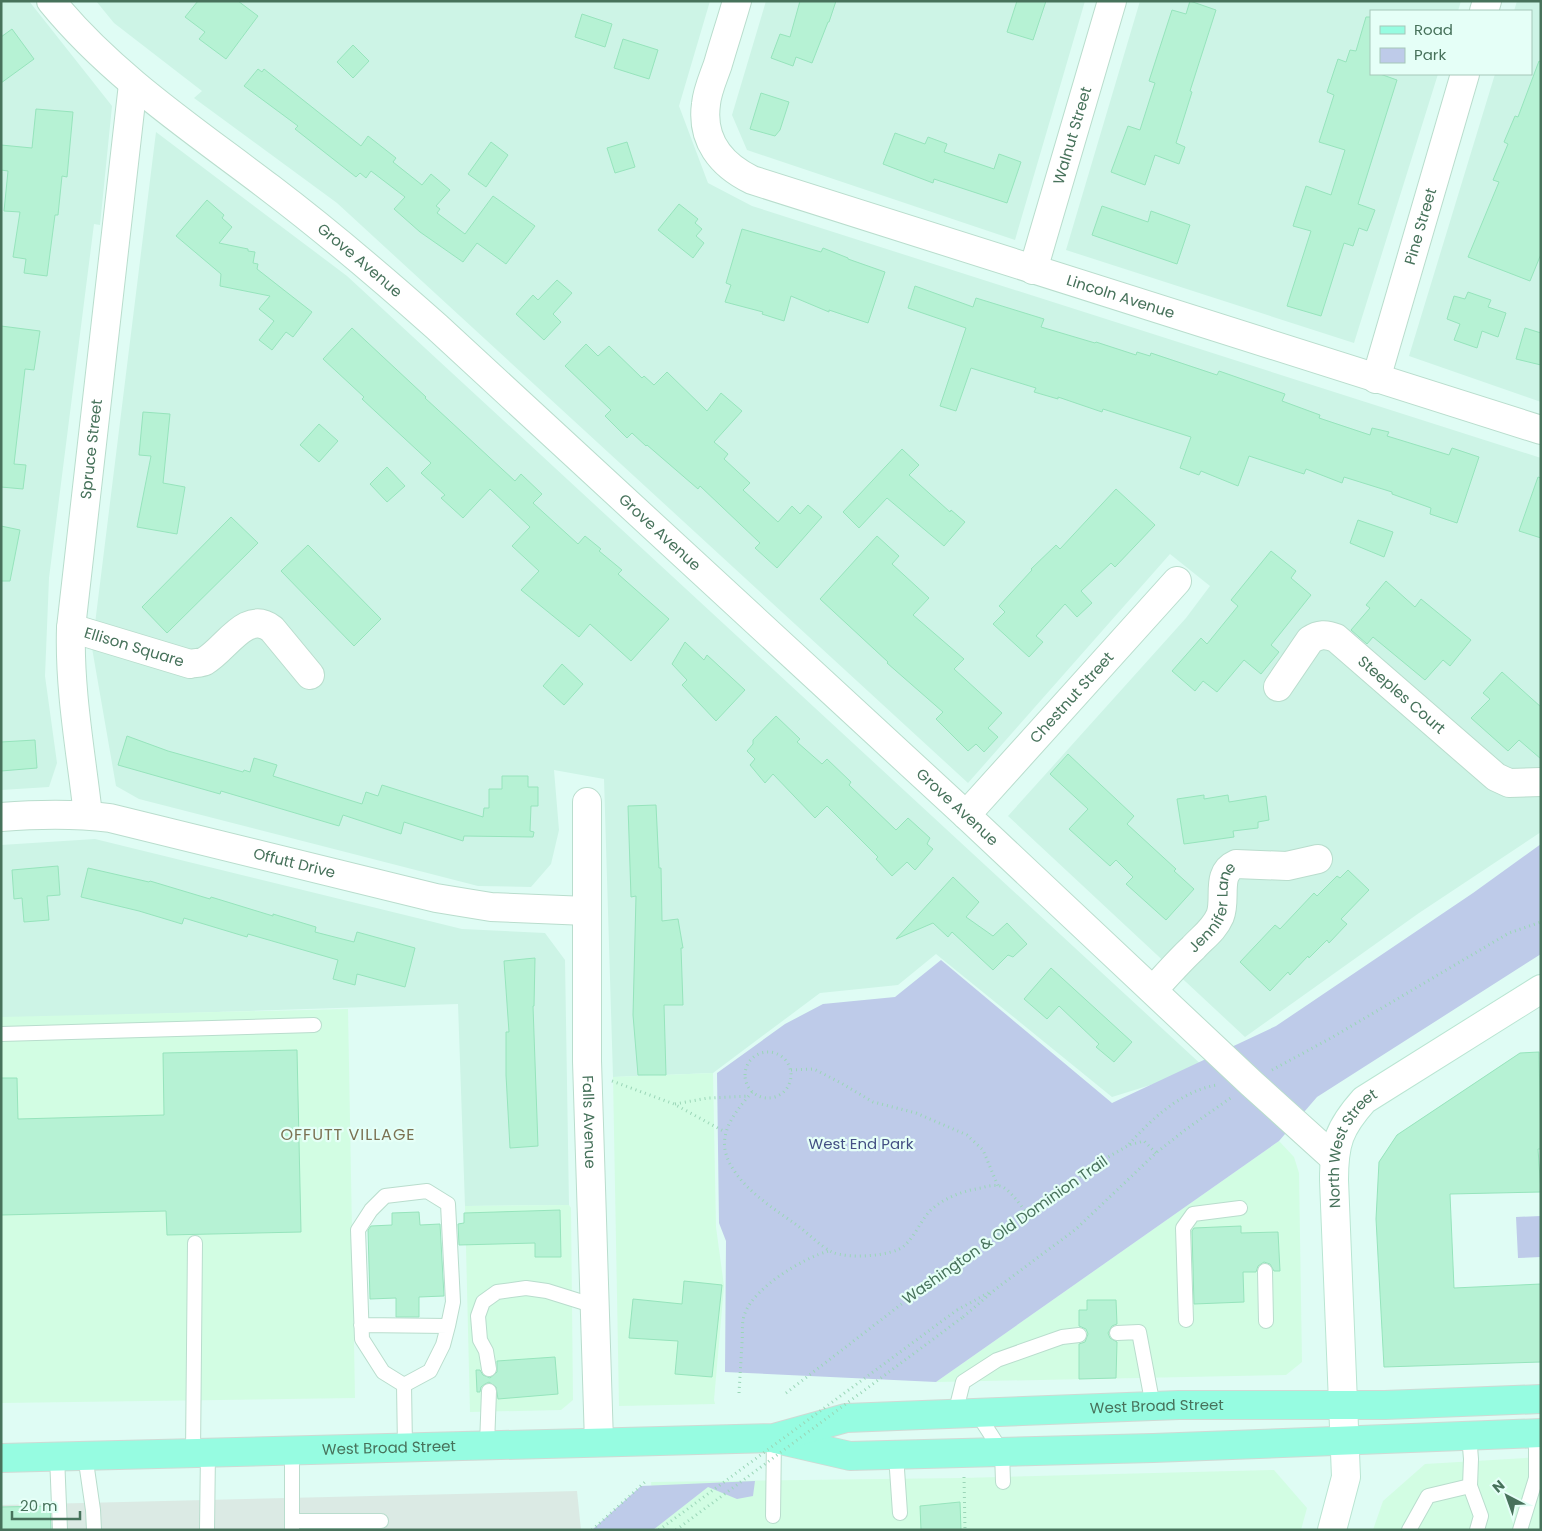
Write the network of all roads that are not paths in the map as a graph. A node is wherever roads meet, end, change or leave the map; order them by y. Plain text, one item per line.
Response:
1 (50, 1) edge
2 (737, 1) edge
3 (1112, 1) edge
4 (1465, 75) edge
5 (133, 84) junction
6 (1033, 270) junction
7 (1376, 379) junction
8 (1541, 430) edge
9 (1177, 581) dead end
10 (71, 628) junction
11 (310, 675) dead end
12 (1278, 687) dead end
13 (1541, 782) edge
14 (587, 802) dead end
15 (88, 815) junction
16 (966, 815) junction
17 (1, 817) edge
18 (1318, 859) dead end
19 (587, 910) junction
20 (1541, 989) edge
21 (1153, 990) junction
22 (314, 1024) dead end
23 (1, 1034) edge
24 (1334, 1158) junction
25 (1240, 1208) dead end
26 (195, 1243) dead end
27 (1265, 1271) dead end
28 (595, 1306) junction
29 (1186, 1320) dead end
30 (1266, 1321) dead end
31 (361, 1325) junction
32 (448, 1326) junction
33 (1117, 1333) dead end
34 (1079, 1335) dead end
35 (489, 1369) dead end
36 (404, 1385) junction
37 (489, 1391) dead end
38 (1541, 1400) edge
39 (1345, 1404) junction
40 (1153, 1406) junction
41 (966, 1414) junction
42 (1538, 1433) edge
43 (1469, 1435) junction
44 (774, 1438) junction
45 (1346, 1440) junction
46 (599, 1442) junction
47 (487, 1445) junction
48 (405, 1447) junction
49 (292, 1450) junction
50 (200, 1452) junction
51 (1002, 1452) junction
52 (896, 1454) junction
53 (85, 1455) junction
54 (56, 1456) junction
55 (1, 1458) edge
56 (1003, 1482) dead end
57 (1470, 1486) junction
58 (900, 1513) dead end
59 (772, 1516) dead end
60 (381, 1520) dead end
61 (292, 1526) edge
62 (60, 1530) edge
63 (94, 1530) edge
64 (207, 1530) edge
65 (1332, 1530) edge
66 (1410, 1530) edge
67 (1478, 1530) edge
68 (1520, 1530) edge

1 - 5 street, Grove Avenue
2 - 6 street, Lincoln Avenue
3 - 6 street, Walnut Street
4 - 7 street, Pine Street
5 - 10 street, Spruce Street
5 - 16 street, Grove Avenue
6 - 7 street, Lincoln Avenue
7 - 8 street, Lincoln Avenue
9 - 16 street, Chestnut Street
10 - 11 street, Ellison Square
10 - 15 street, Spruce Street
12 - 13 street, Steeples Court
14 - 19 street, Falls Avenue
15 - 17 street, Offutt Drive
15 - 19 street, Offutt Drive
16 - 21 street, Grove Avenue
18 - 21 street, Jennifer Lane
19 - 28 street, Falls Avenue
20 - 24 street, North West Street
21 - 24 street, Grove Avenue
22 - 23 lane
24 - 39 street, North West Street
25 - 29 lane
26 - 50 lane
27 - 30 lane
28 - 35 lane
28 - 46 street, Falls Avenue
31 - 32 lane
31 - 32 lane
31 - 36 lane
32 - 36 lane
33 - 40 lane
34 - 41 lane
36 - 48 lane
37 - 47 lane
38 - 39 main road, West Broad Street
39 - 40 main road, West Broad Street
39 - 45 street, North West Street
40 - 41 main road, West Broad Street
41 - 44 main road, West Broad Street
41 - 51 lane
42 - 43 main road, West Broad Street
42 - 68 lane
43 - 45 main road, West Broad Street
43 - 57 lane
44 - 46 main road, West Broad Street
44 - 52 main road, West Broad Street
44 - 59 lane
45 - 51 main road, West Broad Street
45 - 65 street, North West Street
46 - 47 main road, West Broad Street
47 - 48 main road, West Broad Street
48 - 49 main road, West Broad Street
49 - 50 main road, West Broad Street
49 - 61 lane
50 - 53 main road, West Broad Street
50 - 64 lane
51 - 52 main road, West Broad Street
51 - 56 lane
52 - 58 lane
53 - 54 main road, West Broad Street
53 - 63 lane
54 - 55 main road, West Broad Street
54 - 62 lane
57 - 66 lane
57 - 67 lane
60 - 61 lane

